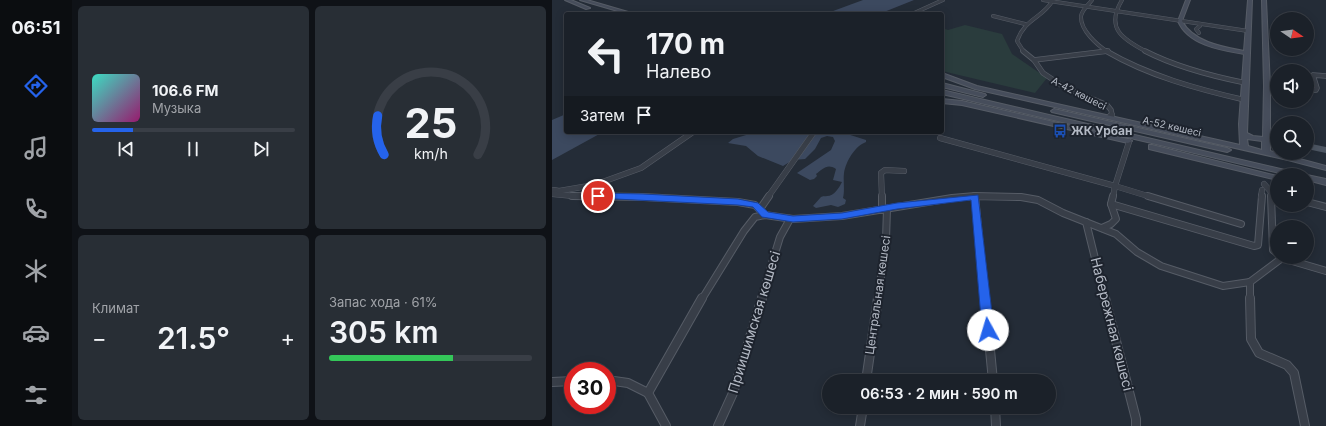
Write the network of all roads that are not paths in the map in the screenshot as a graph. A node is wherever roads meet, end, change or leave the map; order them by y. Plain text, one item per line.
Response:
1 (582, 0) edge
2 (943, 0) edge
3 (1043, 0) edge
4 (1092, 0) edge
5 (1122, 0) edge
6 (1188, 0) edge
7 (1250, 0) edge
8 (1264, 0) edge
9 (569, 1) edge
10 (1053, 1) edge
11 (1087, 7) junction
12 (574, 9) dead end
13 (1115, 11) junction
14 (605, 12) edge
15 (626, 12) edge
16 (916, 12) edge
17 (993, 16) dead end
18 (1180, 21) junction
19 (1025, 24) junction
20 (1200, 24) junction
21 (1248, 31) junction
22 (1198, 33) dead end
23 (1108, 51) junction
24 (1247, 54) junction
25 (1034, 60) junction
26 (1314, 75) edge
27 (944, 76) edge
28 (1326, 76) edge
29 (1314, 78) edge
30 (1246, 83) junction
31 (944, 85) edge
32 (1270, 85) edge
33 (944, 86) edge
34 (1267, 86) junction
35 (975, 87) junction
36 (1314, 90) edge
37 (944, 92) edge
38 (944, 93) edge
39 (1009, 94) junction
40 (1245, 100) junction
41 (944, 101) edge
42 (962, 103) junction
43 (1018, 106) junction
44 (993, 110) junction
45 (1110, 116) junction
46 (690, 134) edge
47 (813, 134) edge
48 (1244, 134) junction
49 (940, 138) dead end
50 (1265, 139) junction
51 (1129, 142) junction
52 (1244, 147) junction
53 (1266, 152) junction
54 (1270, 168) edge
55 (1326, 168) edge
56 (904, 171) dead end
57 (1326, 172) edge
58 (1314, 179) edge
59 (1270, 181) edge
60 (1264, 183) junction
61 (1314, 183) edge
62 (1326, 183) edge
63 (1115, 186) junction
64 (1270, 189) edge
65 (552, 190) edge
66 (552, 194) edge
67 (975, 196) junction
68 (1111, 204) junction
69 (1314, 204) edge
70 (1326, 207) edge
71 (884, 209) junction
72 (763, 212) junction
73 (790, 219) junction
74 (1086, 222) junction
75 (1241, 224) dead end
76 (1102, 228) junction
77 (1314, 264) edge
78 (1326, 267) edge
79 (1326, 271) edge
80 (1250, 282) junction
81 (867, 374) edge
82 (992, 374) edge
83 (564, 381) edge
84 (616, 381) edge
85 (552, 382) edge
86 (648, 393) junction
87 (862, 414) edge
88 (995, 414) edge
89 (666, 426) edge
90 (718, 426) edge
91 (860, 426) edge
92 (996, 426) edge
93 (1136, 426) edge
94 (1305, 426) edge

1 - 15 street
2 - 16 street
3 - 10 street
4 - 11 street
5 - 13 street
6 - 18 street
7 - 21 street
8 - 34 street
9 - 12 street
9 - 14 street
10 - 11 street
10 - 19 street, А-42 көшесі
11 - 13 street
11 - 23 street
13 - 18 street
13 - 30 street
17 - 19 street
18 - 20 street
18 - 24 street
19 - 25 street, А-42 көшесі
20 - 21 street
20 - 22 street
21 - 24 street
23 - 25 street
23 - 40 street
24 - 30 street
25 - 45 street, А-42 көшесі
26 - 28 street
27 - 35 street
29 - 36 street
30 - 40 street
31 - 35 street
32 - 34 street
33 - 43 street, А-52 көшесі
34 - 50 street
35 - 39 street
37 - 43 street, А-52 көшесі
38 - 42 street
39 - 43 street
39 - 45 street
40 - 48 street
41 - 42 street
42 - 44 street
43 - 44 street
43 - 54 street, А-52 көшесі
43 - 57 street, А-52 көшесі
44 - 51 street
45 - 52 street
46 - 65 street
47 - 72 street
48 - 50 street
48 - 52 street
49 - 63 street
50 - 53 street
51 - 60 street
51 - 63 street
52 - 53 street
53 - 55 street
56 - 71 street, Центральная көшесі
58 - 62 street
59 - 60 street
60 - 64 street
60 - 68 street
61 - 62 street
63 - 68 street
63 - 75 street
66 - 72 street
67 - 71 street
67 - 74 street
67 - 82 street
68 - 76 street
69 - 70 street
71 - 73 street
71 - 81 street, Центральная көшесі
72 - 73 street
72 - 86 street
73 - 90 street, Приишимская көшесі
74 - 76 street
74 - 93 street, Набережная көшесі
76 - 80 street
77 - 78 street
79 - 80 street
80 - 94 street
83 - 85 street
84 - 86 street
86 - 89 street
87 - 91 street
88 - 92 street

